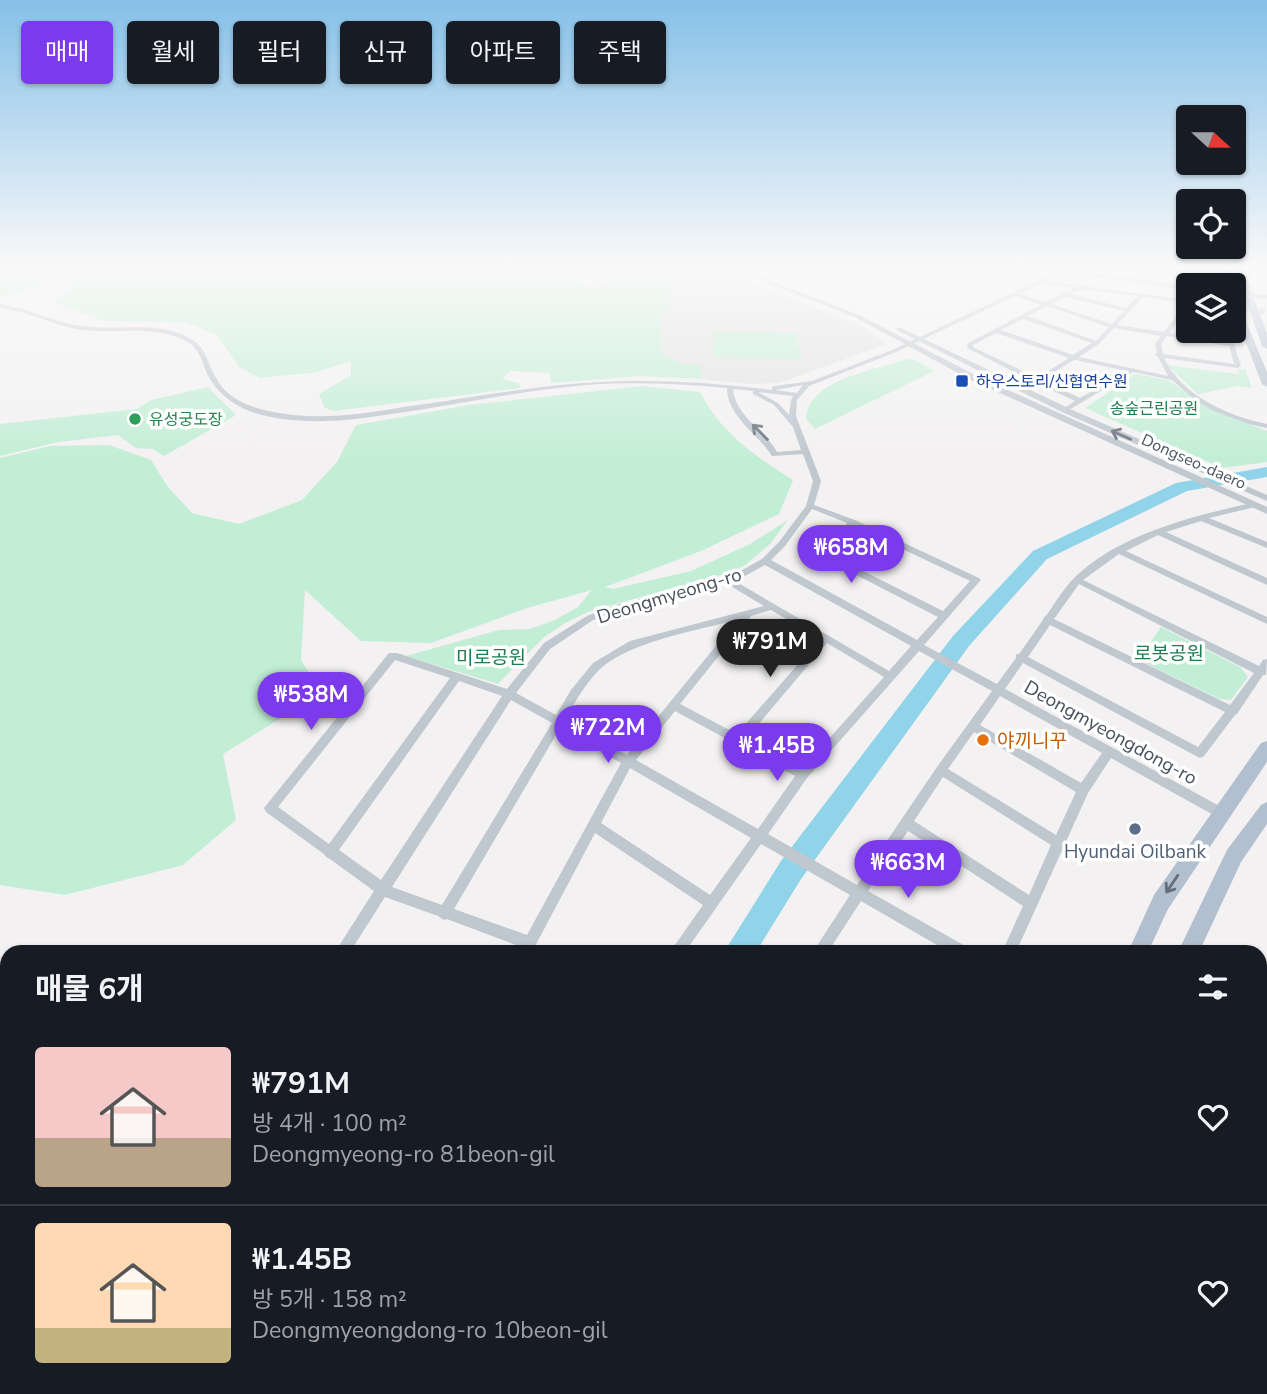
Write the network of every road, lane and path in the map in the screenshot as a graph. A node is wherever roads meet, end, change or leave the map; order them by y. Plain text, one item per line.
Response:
1 (155, 331) edge
2 (883, 331) edge
3 (902, 331) edge
4 (936, 331) edge
5 (997, 331) joint
6 (1063, 331) edge
7 (1108, 331) edge
8 (1141, 331) edge
9 (1166, 331) edge
10 (1246, 332) edge
11 (1162, 335) junction
12 (919, 339) junction
13 (1097, 343) junction
14 (909, 344) junction
15 (1232, 345) joint
16 (1158, 355) junction
17 (1075, 358) junction
18 (1131, 371) junction
19 (1170, 378) junction
20 (813, 381) junction
21 (1036, 381) junction
22 (1267, 384) edge
23 (733, 387) junction
24 (798, 395) junction
25 (1080, 401) junction
26 (1065, 410) junction
27 (793, 425) junction
28 (1267, 426) edge
29 (806, 452) junction
30 (1266, 497) edge
31 (1247, 503) junction
32 (810, 506) junction
33 (1267, 512) edge
34 (1202, 518) junction
35 (852, 522) junction
36 (1158, 532) junction
37 (1267, 545) edge
38 (1119, 551) junction
39 (765, 561) junction
40 (727, 580) junction
41 (1077, 580) junction
42 (1267, 582) edge
43 (772, 607) junction
44 (747, 614) junction
45 (944, 615) junction
46 (1047, 619) junction
47 (1267, 621) edge
48 (825, 638) junction
49 (921, 647) junction
50 (1020, 657) junction
51 (1264, 667) edge
52 (457, 676) junction
53 (890, 676) junction
54 (998, 690) junction
55 (509, 694) junction
56 (673, 705) junction
57 (1233, 711) junction
58 (559, 721) junction
59 (973, 726) junction
60 (738, 740) junction
61 (1267, 748) edge
62 (1109, 751) junction
63 (628, 761) junction
64 (942, 770) junction
65 (803, 775) junction
66 (1083, 790) junction
67 (1267, 810) edge
68 (1221, 813) junction
69 (906, 823) junction
70 (593, 825) junction
71 (764, 838) junction
72 (1058, 844) junction
73 (330, 853) junction
74 (384, 890) junction
75 (858, 891) junction
76 (1030, 902) junction
77 (711, 903) junction
78 (444, 914) junction
79 (347, 945) edge
80 (522, 945) edge
81 (528, 945) edge
82 (682, 945) edge
83 (824, 945) edge
84 (950, 945) edge
85 (1012, 945) edge
86 (1141, 945) edge
87 (1191, 945) edge

1 - 23 street
2 - 14 street, Dongseo-daero
3 - 12 street, Dongseo-daero
4 - 12 street
5 - 17 street
5 - 21 street
6 - 13 street
7 - 13 street
8 - 11 street
9 - 11 street
10 - 22 main road
11 - 15 street
11 - 16 street
12 - 14 street
12 - 26 street, Dongseo-daero
13 - 17 street
14 - 20 street
14 - 31 street, Dongseo-daero
15 - 16 street
16 - 19 street
17 - 18 street
17 - 21 street
18 - 19 street
18 - 25 street
19 - 28 street
20 - 23 street
20 - 24 street
21 - 25 street
23 - 24 street
23 - 27 street
29 -> 23 street
24 - 27 street
25 - 26 street
30 -> 26 street, Dongseo-daero
27 - 29 street
29 - 32 street
31 - 33 street, Dongseo-daero
31 - 34 street
32 - 35 street
32 - 39 street, Deongmyeong-ro
34 - 36 street
34 - 37 street
35 - 45 street
35 - 45 street
36 - 38 street
36 - 42 street
38 - 41 street
38 - 47 street
39 - 40 street, Deongmyeong-ro
39 - 49 street
40 - 43 street
40 - 55 street, Deongmyeong-ro
41 - 46 street
41 - 51 street
43 - 44 street
43 - 48 street
44 - 56 street
44 - 58 street
45 - 49 street
46 - 50 street
46 - 57 street
48 - 53 street
48 - 60 street
49 - 53 street
49 - 54 street, Deongmyeongdong-ro
50 - 54 street
50 - 57 street
51 - 57 street
52 - 55 street
52 - 73 street
52 - 73 street
53 - 65 street
54 - 59 street
54 - 62 street, Deongmyeongdong-ro
55 - 58 street
55 - 74 street, Deongmyeong-ro
56 - 60 street
56 - 63 street
58 - 63 street
58 - 78 street
59 - 64 street
59 - 66 street
60 - 65 street
61 - 68 main road
62 - 66 street
62 - 68 street, Deongmyeongdong-ro
63 - 70 street
63 - 71 street
64 - 69 street
64 - 72 street
65 - 71 street
66 - 72 street
67 - 87 main road
68 -> 86 main road
69 - 75 street
69 - 76 street
70 - 77 street
70 - 81 street
71 - 75 street
71 - 77 street
72 - 76 street
73 - 74 street
74 - 78 street
74 - 79 street, Deongmyeong-ro
75 - 83 street
75 - 84 street
76 - 85 street
77 - 82 street
78 - 80 street

